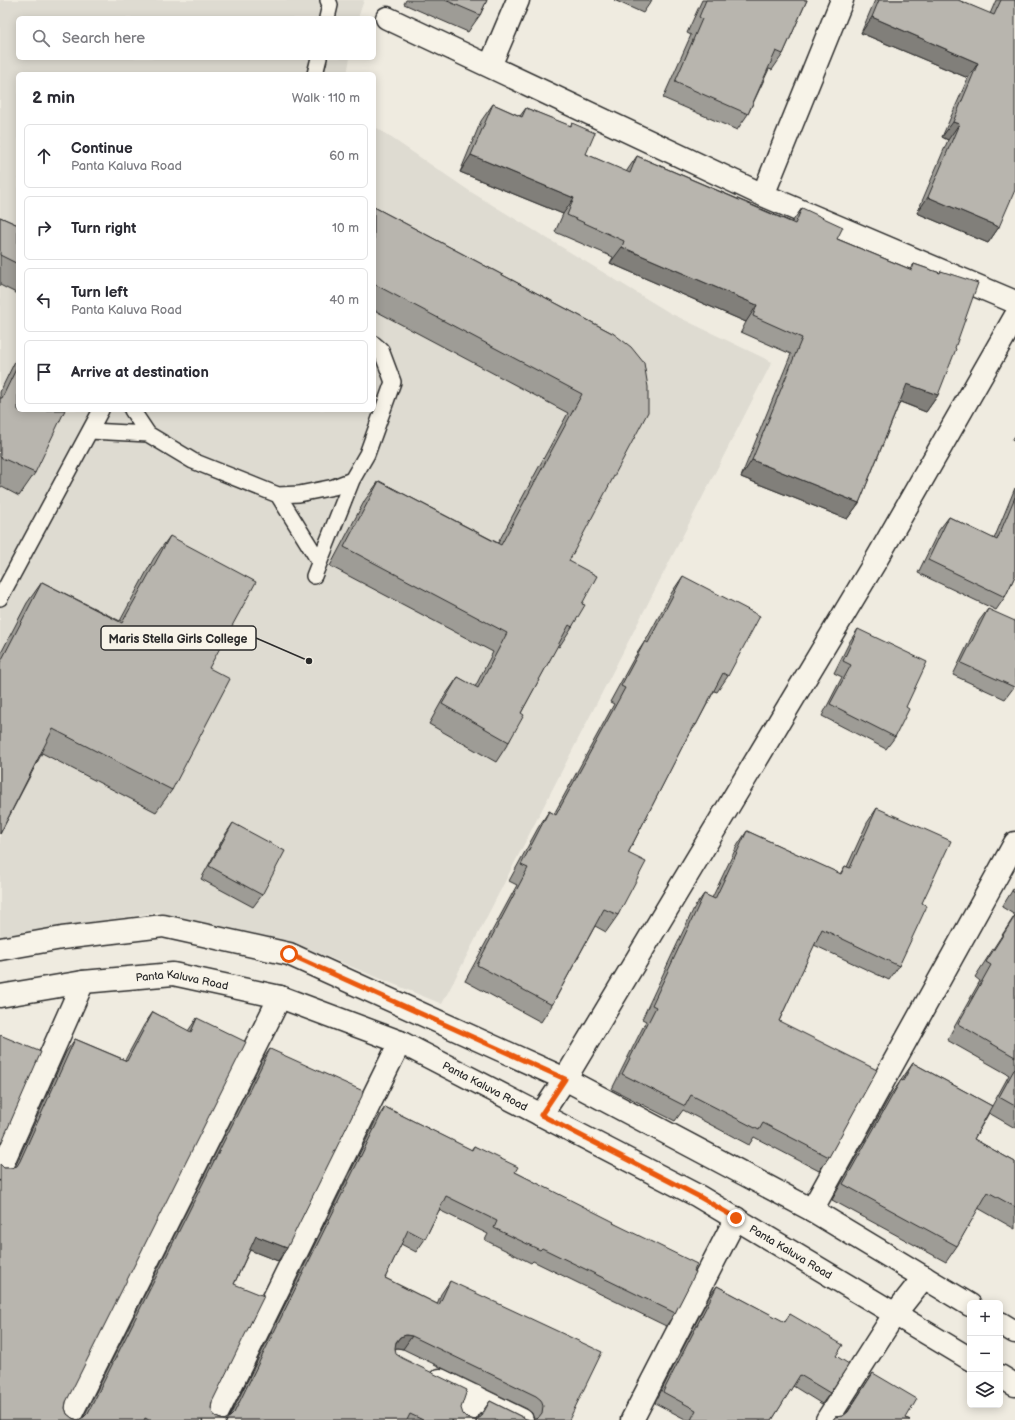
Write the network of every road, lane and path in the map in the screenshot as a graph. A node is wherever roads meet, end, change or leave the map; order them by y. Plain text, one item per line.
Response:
1 (328, 0) edge
2 (518, 0) edge
3 (842, 0) edge
4 (327, 16) edge
5 (387, 18) dead end
6 (318, 60) edge
7 (490, 66) junction
8 (316, 72) edge
9 (763, 195) junction
10 (1015, 302) edge
11 (1015, 317) edge
12 (376, 346) edge
13 (100, 412) edge
14 (133, 412) edge
15 (90, 430) junction
16 (148, 434) junction
17 (352, 480) junction
18 (278, 495) junction
19 (320, 561) junction
20 (314, 576) dead end
21 (0, 598) edge
22 (1015, 844) edge
23 (0, 949) edge
24 (83, 982) junction
25 (0, 996) edge
26 (280, 997) junction
27 (400, 1042) junction
28 (565, 1079) junction
29 (541, 1115) junction
30 (0, 1169) edge
31 (812, 1210) junction
32 (736, 1218) junction
33 (924, 1277) junction
34 (967, 1303) edge
35 (894, 1315) junction
36 (1003, 1325) edge
37 (1015, 1332) edge
38 (967, 1357) edge
39 (419, 1370) edge
40 (1003, 1378) edge
41 (1015, 1385) edge
42 (475, 1396) junction
43 (68, 1420) edge
44 (214, 1420) edge
45 (464, 1420) edge
46 (522, 1420) edge
47 (632, 1420) edge
48 (827, 1420) edge

1 - 4 lane
2 - 7 street
3 - 9 street
5 - 7 street
6 - 8 lane
7 - 9 street
9 - 10 street
11 - 28 street
12 - 17 lane
13 - 15 lane
14 - 16 lane
15 - 16 lane
15 - 21 lane
16 - 18 lane
17 - 18 lane
17 - 19 lane
18 - 19 lane
19 - 20 lane
22 - 31 street
23 - 28 street
24 - 25 street, Panta Kaluva Road
24 - 26 street, Panta Kaluva Road
24 - 30 street
26 - 27 street, Panta Kaluva Road
26 - 43 street
27 - 29 street, Panta Kaluva Road
27 - 44 street
28 - 29 street
28 - 31 street
29 - 32 street, Panta Kaluva Road
31 - 33 street
32 - 35 street, Panta Kaluva Road
32 - 47 street
33 - 34 street
33 - 35 street
35 - 38 street, Panta Kaluva Road
35 - 48 street
36 - 37 street
39 - 42 street
40 - 41 street
42 - 45 street
42 - 46 street

